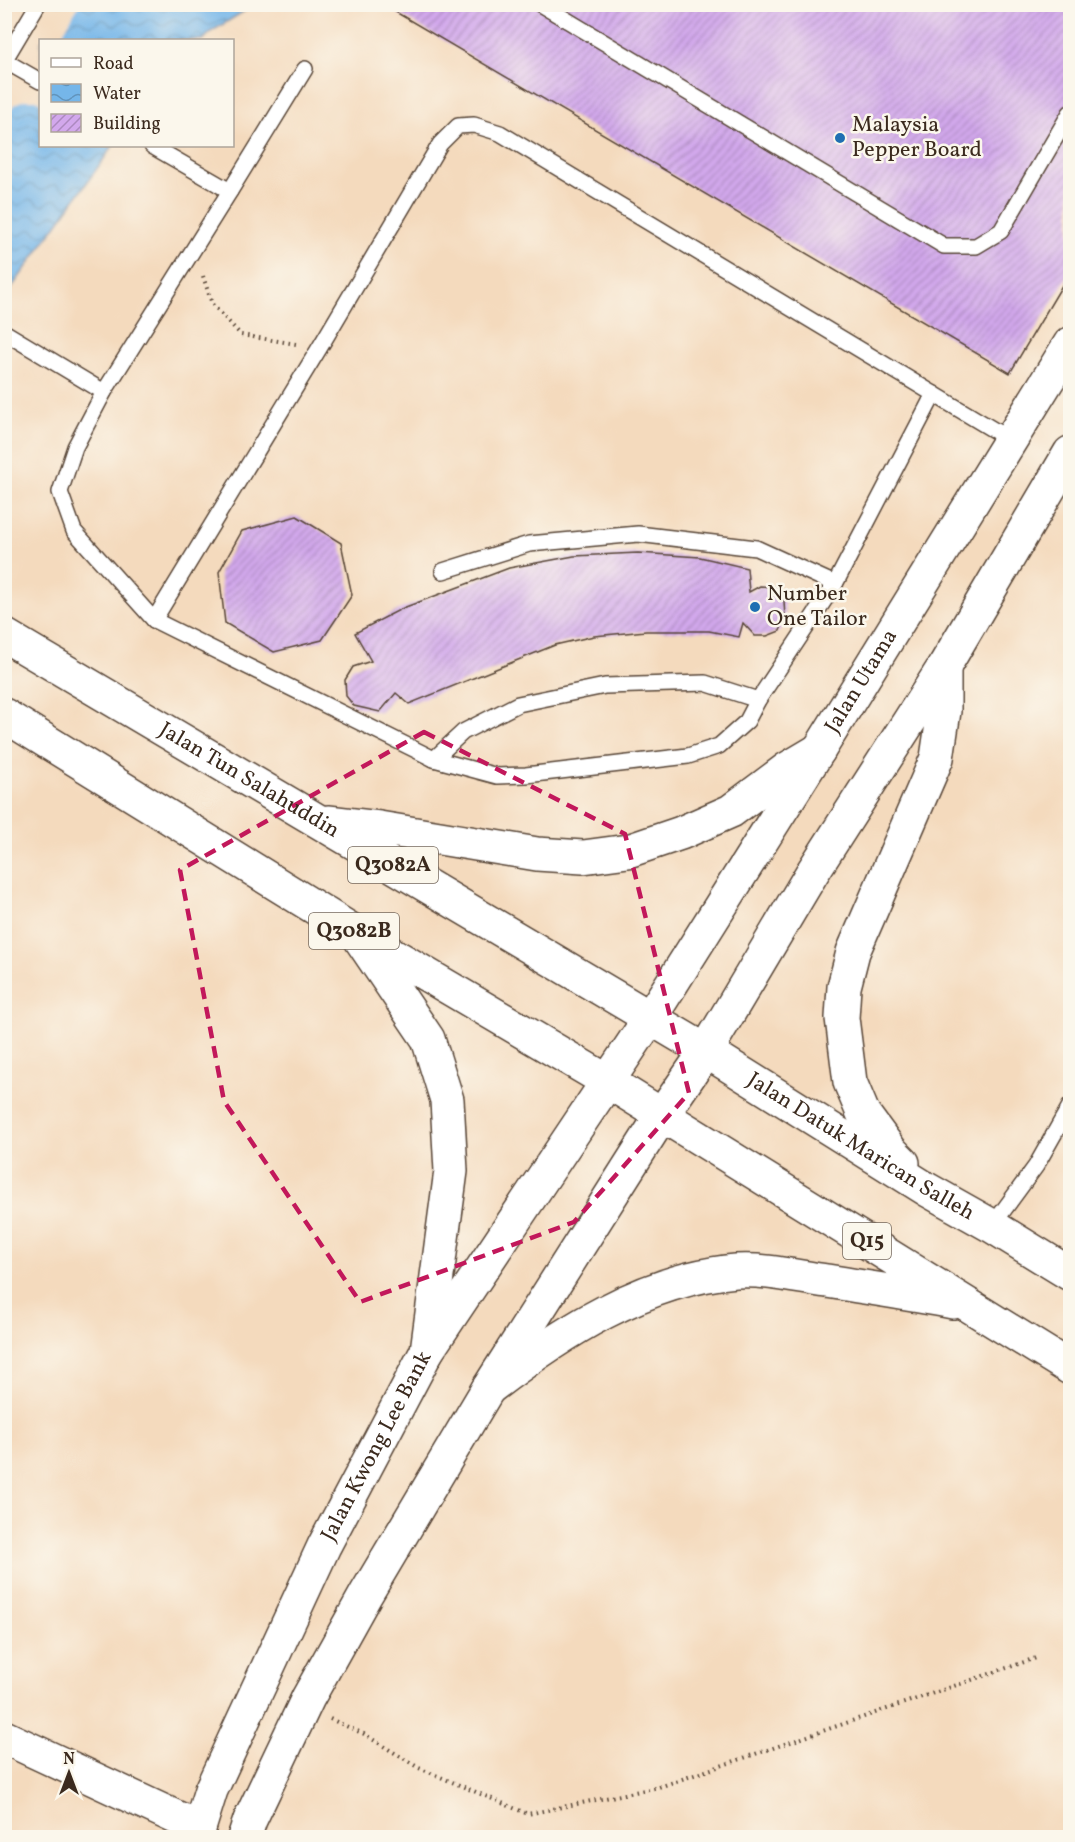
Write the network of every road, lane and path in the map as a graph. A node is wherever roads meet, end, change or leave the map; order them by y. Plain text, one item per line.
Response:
1 (38, 4) edge
2 (540, 4) edge
3 (5, 61) edge
4 (305, 69) dead end
5 (39, 80) edge
6 (1071, 113) edge
7 (154, 147) edge
8 (231, 191) junction
9 (194, 249) junction
10 (4, 332) edge
11 (1071, 344) edge
12 (320, 347) junction
13 (104, 392) junction
14 (934, 394) junction
15 (1012, 441) junction
16 (1071, 453) edge
17 (443, 571) dead end
18 (835, 584) junction
19 (154, 620) junction
20 (4, 635) edge
21 (944, 667) junction
22 (758, 700) junction
23 (4, 715) edge
24 (819, 750) junction
25 (434, 759) junction
26 (317, 820) junction
27 (356, 933) junction
28 (650, 1018) junction
29 (706, 1050) junction
30 (607, 1081) junction
31 (1071, 1107) edge
32 (662, 1116) junction
33 (928, 1190) junction
34 (992, 1226) junction
35 (1071, 1274) edge
36 (972, 1306) junction
37 (427, 1351) junction
38 (1071, 1368) edge
39 (488, 1389) junction
40 (1036, 1658) dead end
41 (308, 1698) junction
42 (4, 1737) edge
43 (197, 1833) edge
44 (244, 1838) edge

1 - 3 lane
2 - 6 lane
3 - 5 lane
4 - 8 lane
7 - 8 lane
8 - 9 lane
9 - 12 path
9 - 13 lane
10 - 13 lane
11 - 15 main road, Jalan Utama
12 - 14 lane
12 - 19 lane
13 - 19 lane
14 - 15 lane
14 - 18 lane
15 - 24 main road, Jalan Utama
16 - 21 main road
17 - 18 lane
18 - 22 lane
19 - 25 lane
20 - 26 main road, Jalan Tun Salahuddin / Q3082A
21 - 29 main road
21 - 33 main road
22 - 25 lane
22 - 25 lane
23 - 27 main road, Q3082B
24 - 26 main road
24 - 28 main road, Jalan Utama
26 - 28 main road, Jalan Tun Salahuddin / Q3082A
27 - 30 main road, Q3082B
27 - 37 main road
28 - 29 main road, Jalan Datuk Marican Salleh
28 - 30 main road, Jalan Utama
29 - 32 main road
29 - 33 main road, Jalan Datuk Marican Salleh
30 - 32 main road, Q15
30 - 37 main road, Jalan Kwong Lee Bank
31 - 34 lane
32 - 36 main road, Q15
32 - 39 main road
33 - 34 main road, Jalan Datuk Marican Salleh
34 - 35 main road, Jalan Datuk Marican Salleh
36 - 38 main road, Q15
36 - 39 main road
37 - 43 main road, Jalan Kwong Lee Bank
39 - 41 main road
40 - 41 path
41 - 44 main road
42 - 43 main road

